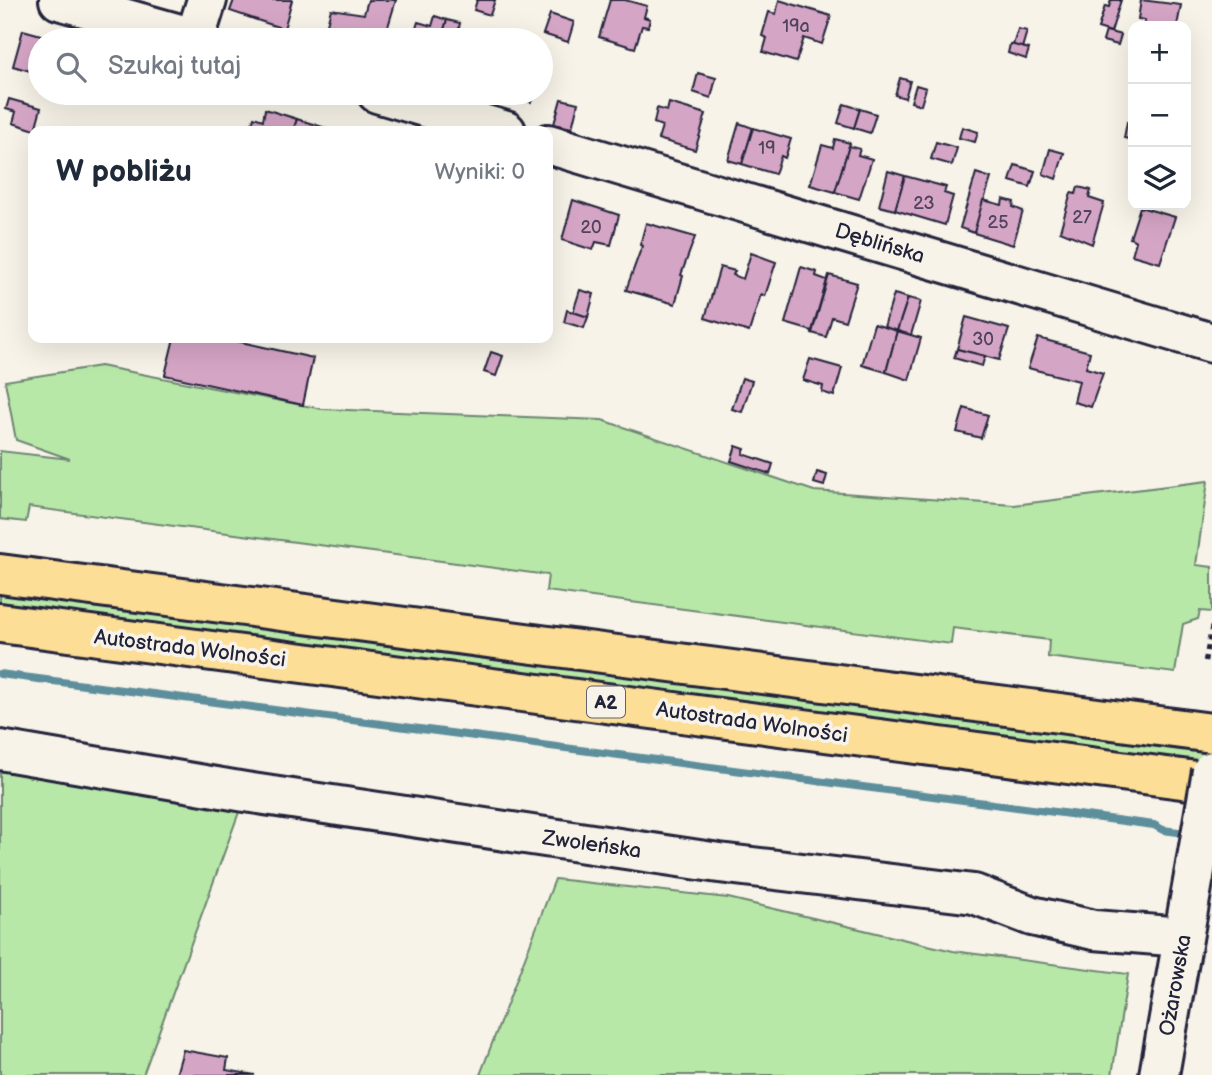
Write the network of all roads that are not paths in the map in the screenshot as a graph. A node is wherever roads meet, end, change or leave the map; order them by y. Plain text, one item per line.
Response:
1 (59, 0) edge
2 (207, 0) edge
3 (159, 28) edge
4 (201, 28) edge
5 (418, 105) edge
6 (489, 126) edge
7 (553, 146) edge
8 (1212, 344) edge
9 (0, 574) edge
10 (0, 623) edge
11 (1212, 733) edge
12 (0, 750) edge
13 (1212, 771) edge
14 (1212, 783) edge
15 (1192, 946) edge
16 (1159, 1075) edge

1 - 3 street
2 - 4 street
5 - 6 street
7 - 8 street, Dęblińska
9 - 11 highway, A2
10 - 14 highway, Autostrada Wolności / A2
12 - 15 street, Zwoleńska
13 - 15 street, Ożarowska, bridge
15 - 16 street, Ożarowska

